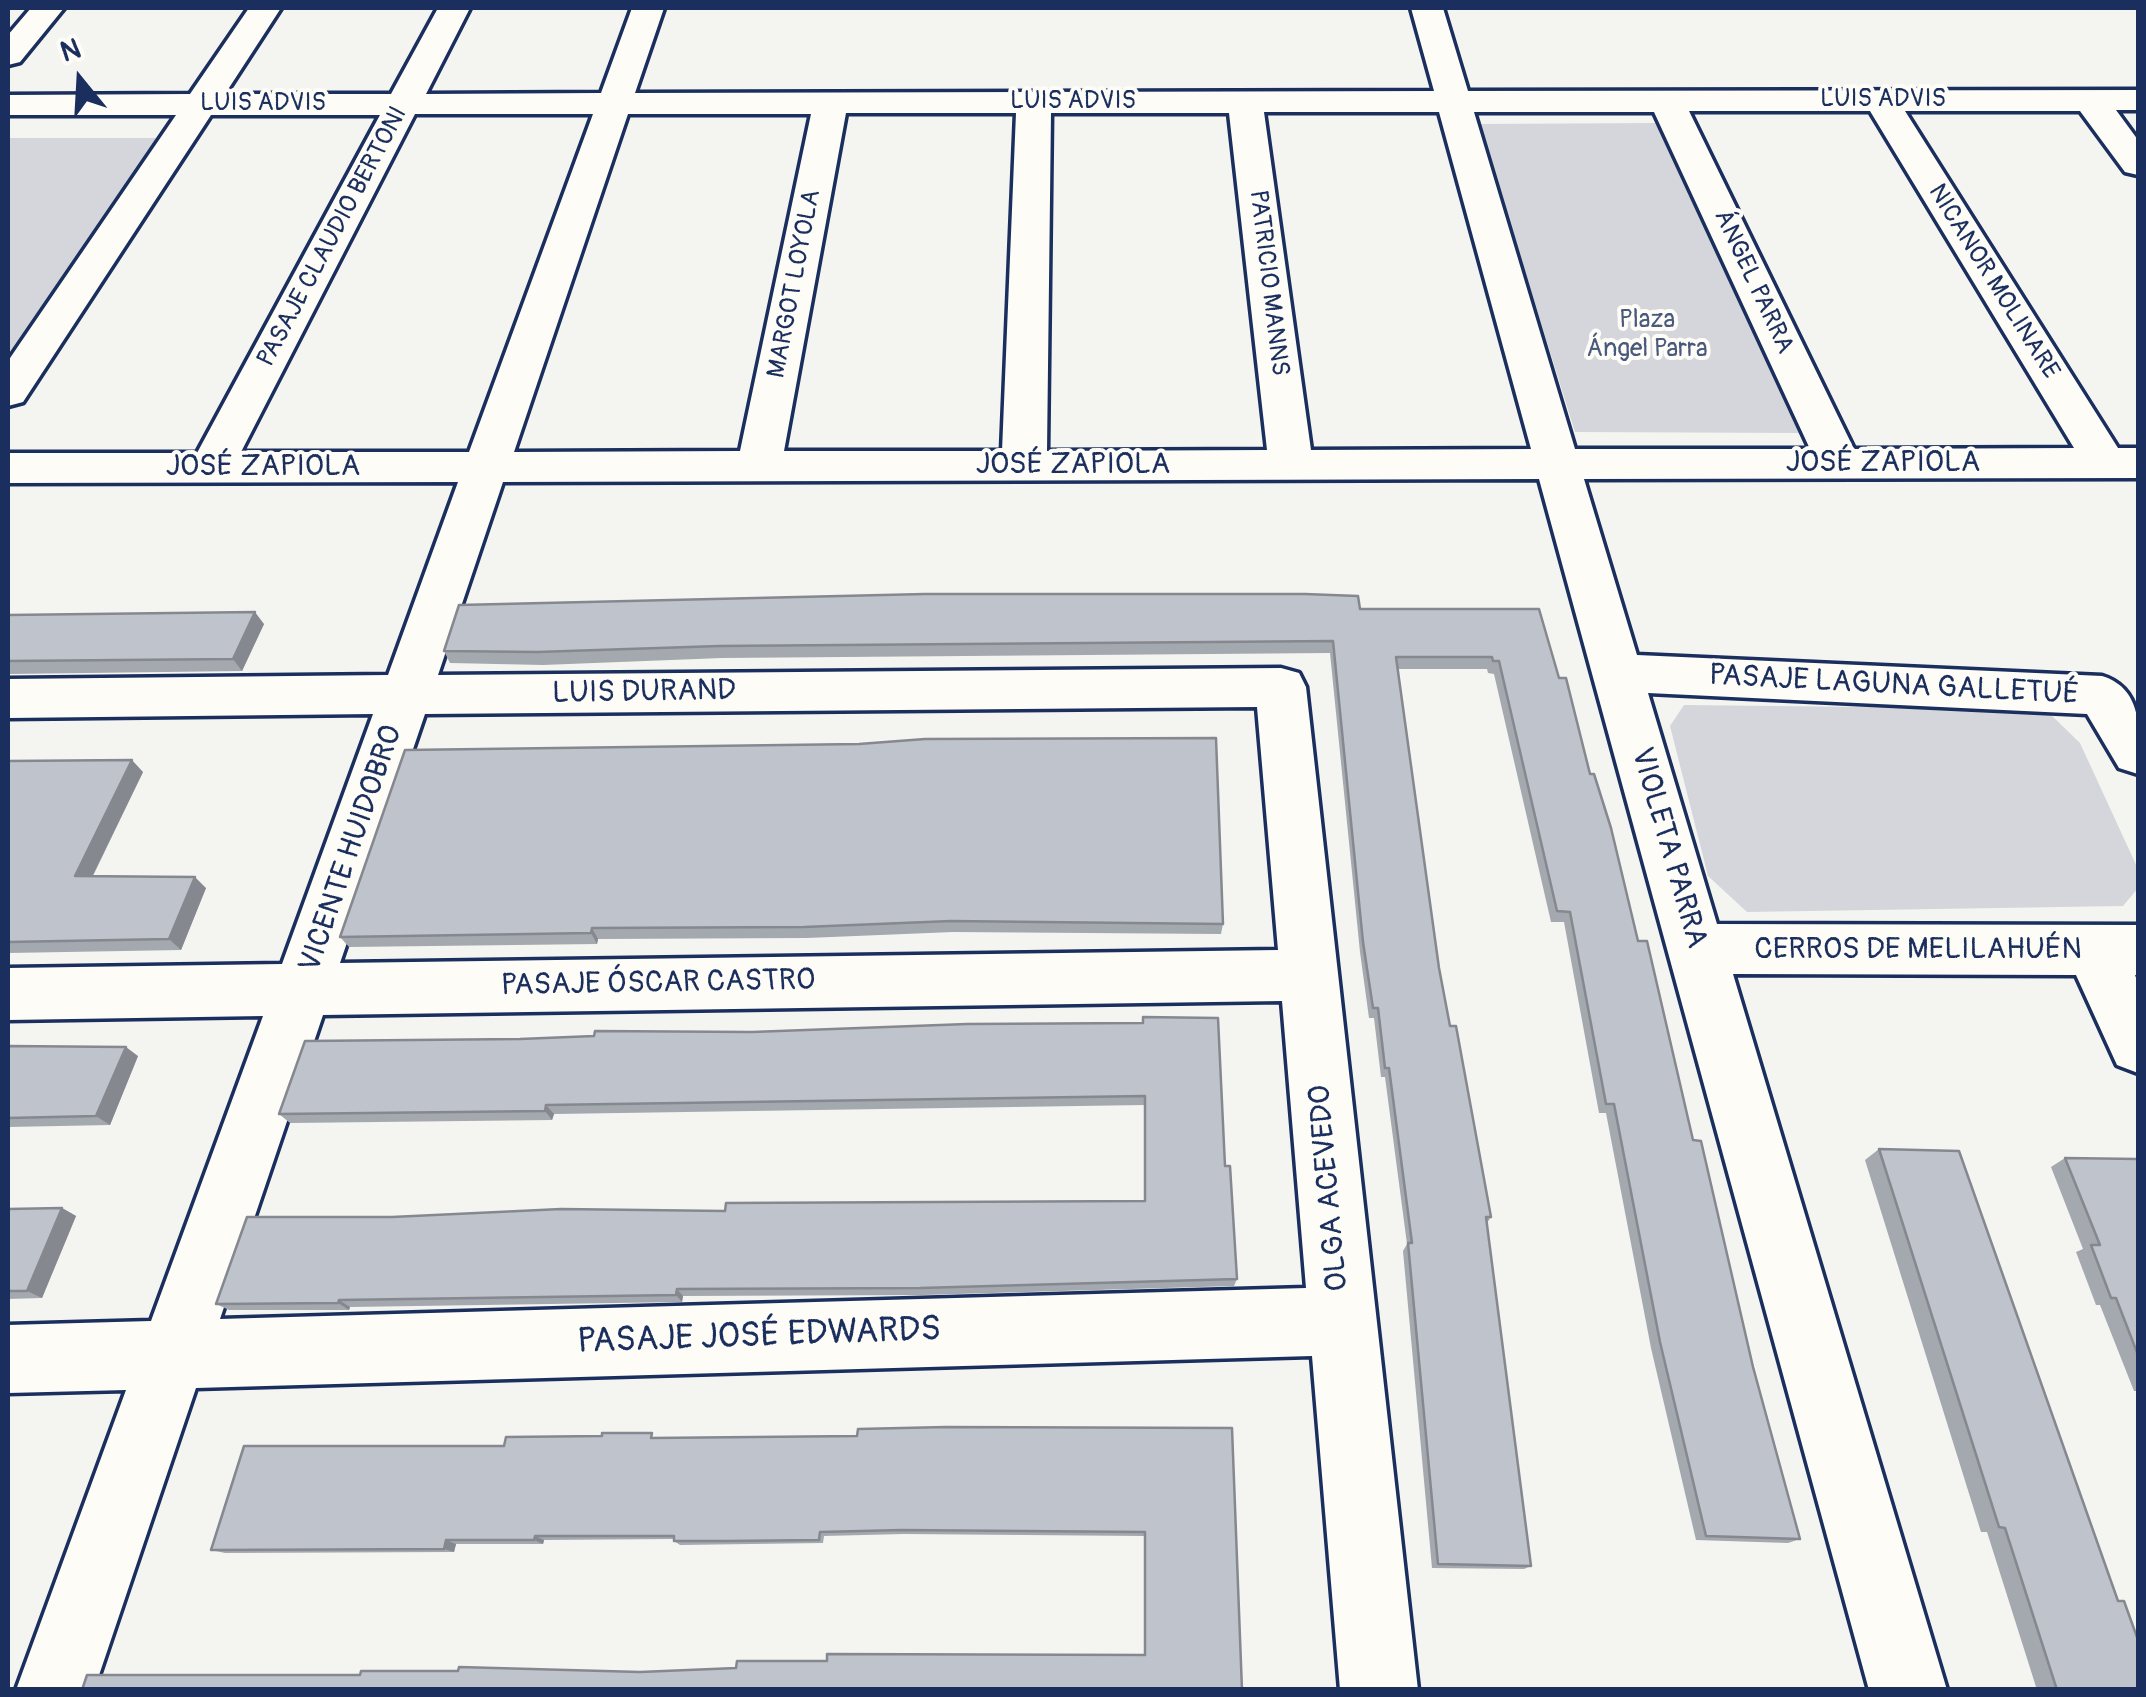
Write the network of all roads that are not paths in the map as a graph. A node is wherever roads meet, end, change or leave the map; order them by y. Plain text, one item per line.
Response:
1 (48, 8) edge
2 (265, 8) edge
3 (454, 8) edge
4 (648, 8) edge
5 (1427, 8) edge
6 (8, 55) edge
7 (1880, 100) junction
8 (2090, 100) junction
9 (2138, 100) edge
10 (1666, 101) junction
11 (1034, 102) junction
12 (1245, 102) junction
13 (1454, 102) junction
14 (614, 103) junction
15 (830, 103) junction
16 (200, 104) junction
17 (404, 104) junction
18 (8, 105) edge
19 (2138, 164) edge
20 (8, 392) edge
21 (1839, 463) junction
22 (2122, 463) edge
23 (1291, 464) junction
24 (1559, 464) junction
25 (1024, 465) junction
26 (759, 466) junction
27 (211, 467) junction
28 (486, 467) junction
29 (8, 468) edge
30 (1618, 674) junction
31 (1282, 687) joint
32 (406, 695) junction
33 (8, 698) edge
34 (2138, 752) edge
35 (1697, 949) junction
36 (2116, 950) edge
37 (1309, 974) junction
38 (302, 989) junction
39 (8, 994) edge
40 (2138, 1046) edge
41 (1343, 1321) junction
42 (174, 1352) junction
43 (8, 1359) edge
44 (56, 1690) edge
45 (1379, 1690) edge
46 (1908, 1690) edge

1 - 6 street
2 - 16 street
3 - 17 street, PASAJE CLAUDIO BERTONI
4 - 14 street, VICENTE HUIDOBRO
5 - 13 street, VIOLETA PARRA
7 - 8 street, LUIS ADVIS
7 - 10 street, LUIS ADVIS
7 - 22 street, NICANOR MOLINARE
8 - 9 street, LUIS ADVIS
8 - 19 street
10 - 13 street, LUIS ADVIS
10 - 21 street, ÁNGEL PARRA
11 - 12 street, LUIS ADVIS
11 - 15 street, LUIS ADVIS
11 - 25 street
12 - 13 street, LUIS ADVIS
12 - 23 street, PATRICIO MANNS
13 - 24 street, VIOLETA PARRA
14 - 15 street, LUIS ADVIS
14 - 17 street, LUIS ADVIS
14 - 28 street, VICENTE HUIDOBRO
15 - 26 street, MARGOT LOYOLA
16 - 17 street, LUIS ADVIS
16 - 18 street, LUIS ADVIS
16 - 20 street
17 - 27 street, PASAJE CLAUDIO BERTONI
21 - 22 street, JOSÉ ZAPIOLA
21 - 24 street, JOSÉ ZAPIOLA
23 - 24 street, JOSÉ ZAPIOLA
23 - 25 street, JOSÉ ZAPIOLA
24 - 30 street, VIOLETA PARRA
25 - 26 street, JOSÉ ZAPIOLA
26 - 28 street, JOSÉ ZAPIOLA
27 - 28 street, JOSÉ ZAPIOLA
27 - 29 street, JOSÉ ZAPIOLA
28 - 32 street, VICENTE HUIDOBRO
30 - 34 street, PASAJE LAGUNA GALLETUÉ
30 - 35 street, VIOLETA PARRA
31 - 32 street, LUIS DURAND
31 - 37 street, OLGA ACEVEDO
32 - 33 street, LUIS DURAND
32 - 38 street, VICENTE HUIDOBRO
35 - 36 street, CERROS DE MELILAHUÉN
35 - 46 street, VIOLETA PARRA
36 - 40 street
37 - 38 street, PASAJE ÓSCAR CASTRO
37 - 41 street, OLGA ACEVEDO
38 - 39 street, PASAJE ÓSCAR CASTRO
38 - 42 street, VICENTE HUIDOBRO
41 - 42 street, PASAJE JOSÉ EDWARDS
41 - 45 street, OLGA ACEVEDO
42 - 43 street, PASAJE JOSÉ EDWARDS
42 - 44 street, VICENTE HUIDOBRO

